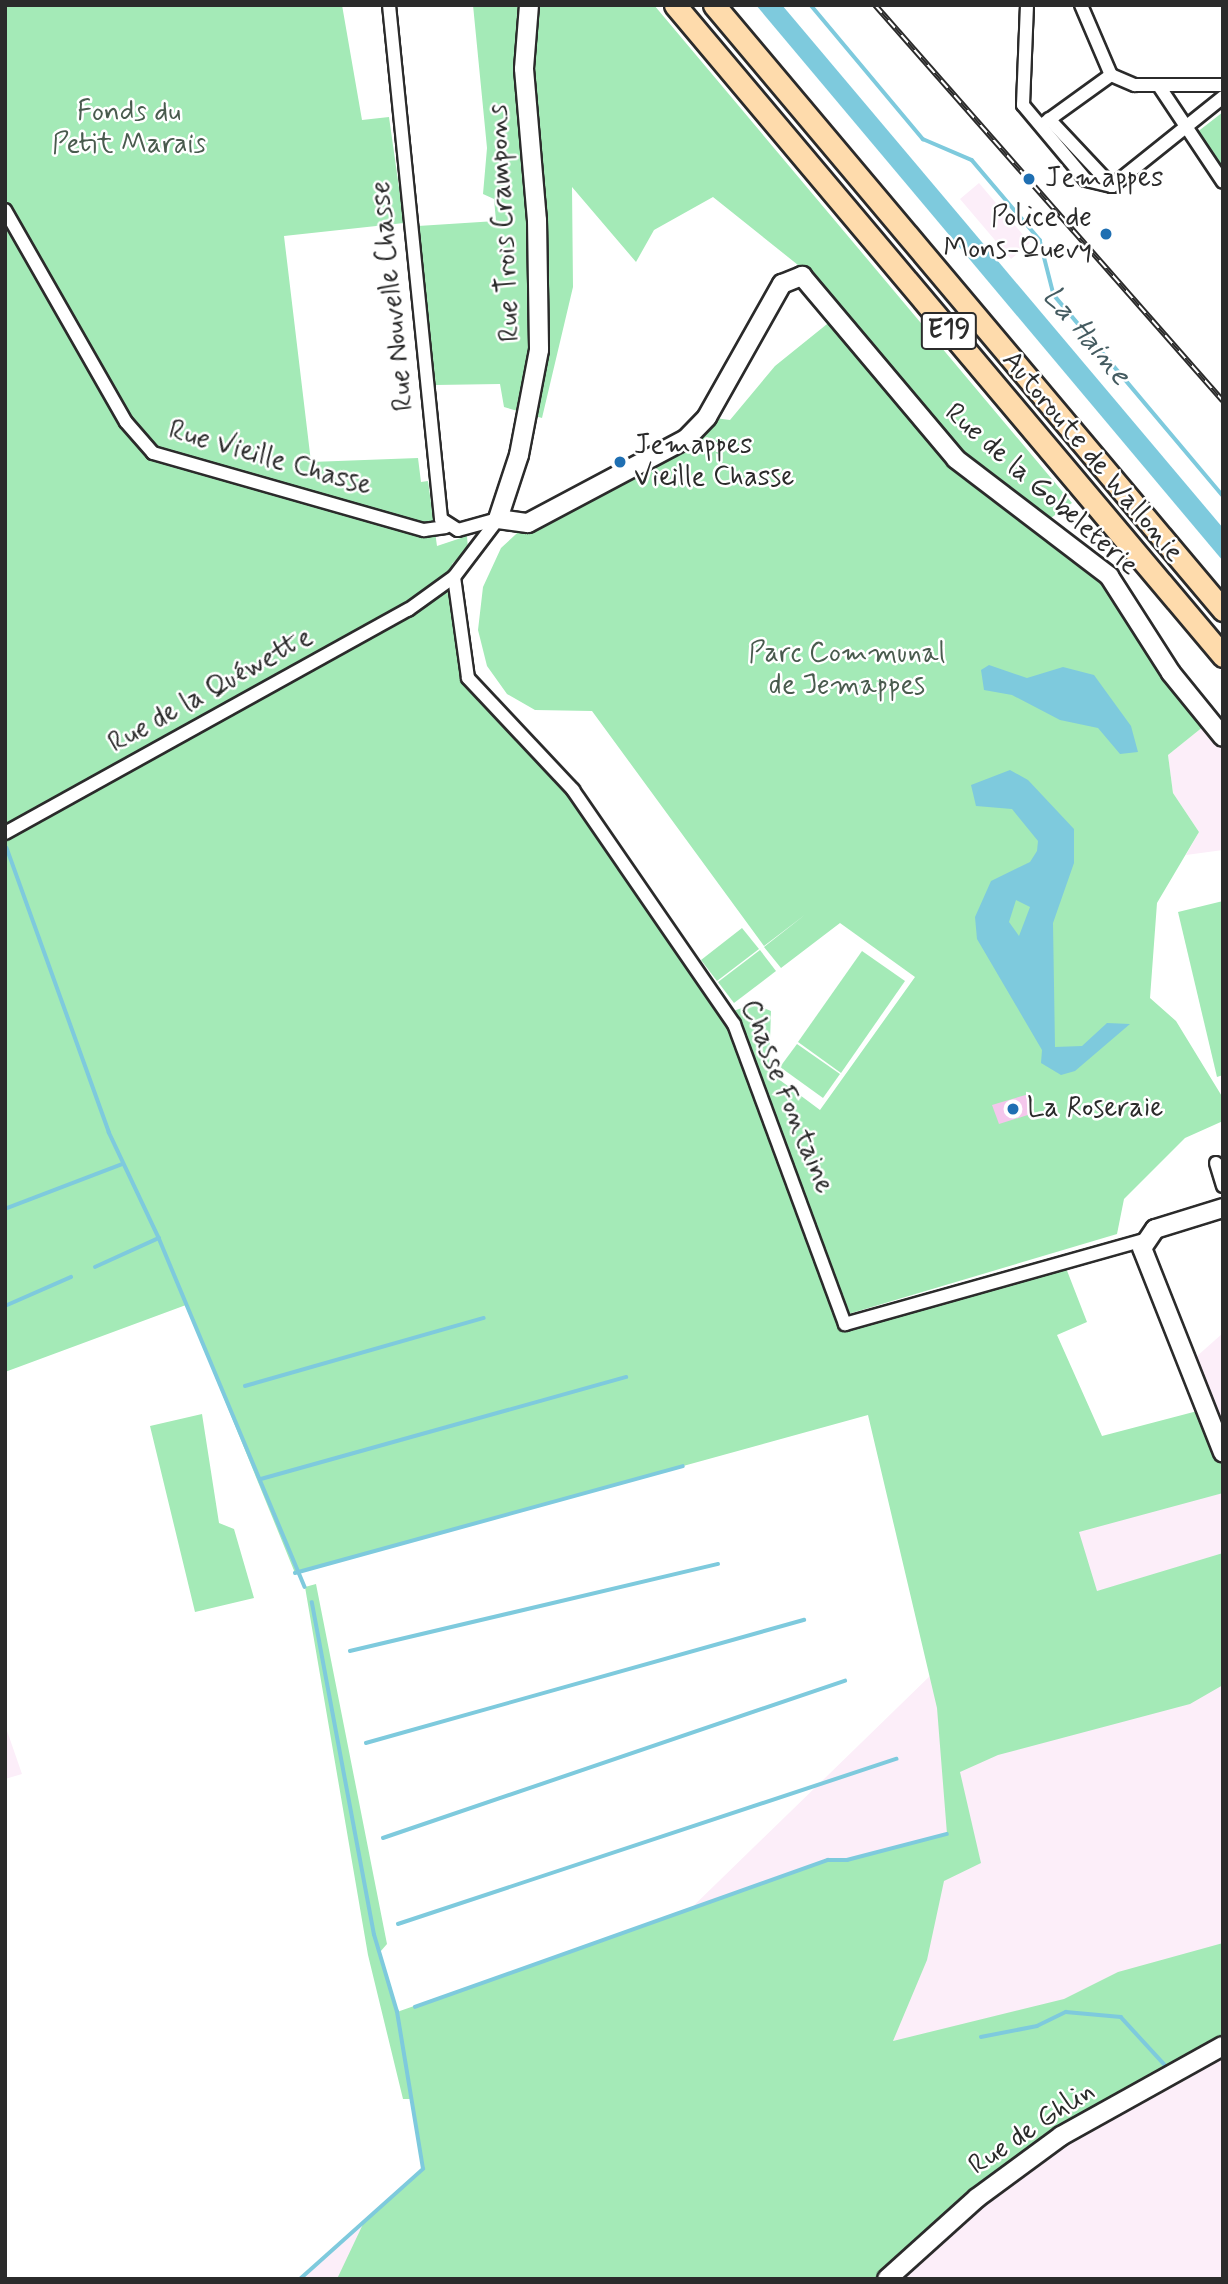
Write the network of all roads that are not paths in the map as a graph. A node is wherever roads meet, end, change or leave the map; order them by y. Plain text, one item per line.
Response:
1 (389, 5) edge
2 (529, 5) edge
3 (675, 5) edge
4 (714, 5) edge
5 (1027, 5) edge
6 (1081, 5) edge
7 (1111, 75) junction
8 (1223, 85) edge
9 (1159, 86) junction
10 (1223, 97) edge
11 (1045, 123) junction
12 (1185, 126) junction
13 (1223, 182) edge
14 (5, 210) edge
15 (498, 519) junction
16 (446, 527) junction
17 (454, 577) junction
18 (1223, 610) edge
19 (1223, 656) edge
20 (1223, 737) edge
21 (5, 833) edge
22 (1214, 1164) edge
23 (1223, 1186) edge
24 (1223, 1208) edge
25 (1144, 1240) junction
26 (1223, 1453) edge
27 (1223, 2046) edge
28 (887, 2279) edge

1 - 16 street, Rue Nouvelle Chasse
2 - 15 street, Rue Trois Crampons
3 - 19 highway, Autoroute de Wallonie / E19
4 - 18 highway, Autoroute de Wallonie / E19
5 - 11 street
6 - 7 street
7 - 9 street
7 - 11 street
8 - 9 street
9 - 12 street
10 - 12 street
11 - 12 street
12 - 13 street
14 - 16 street, Rue Vieille Chasse
15 - 16 street
15 - 17 street, Rue de la Quéwette
15 - 20 street, Rue de la Gobeleterie
17 - 21 street, Rue de la Quéwette
17 - 25 street, Chasse Fontaine
22 - 23 street
24 - 25 street
25 - 26 street
27 - 28 street, Rue de Ghlin

